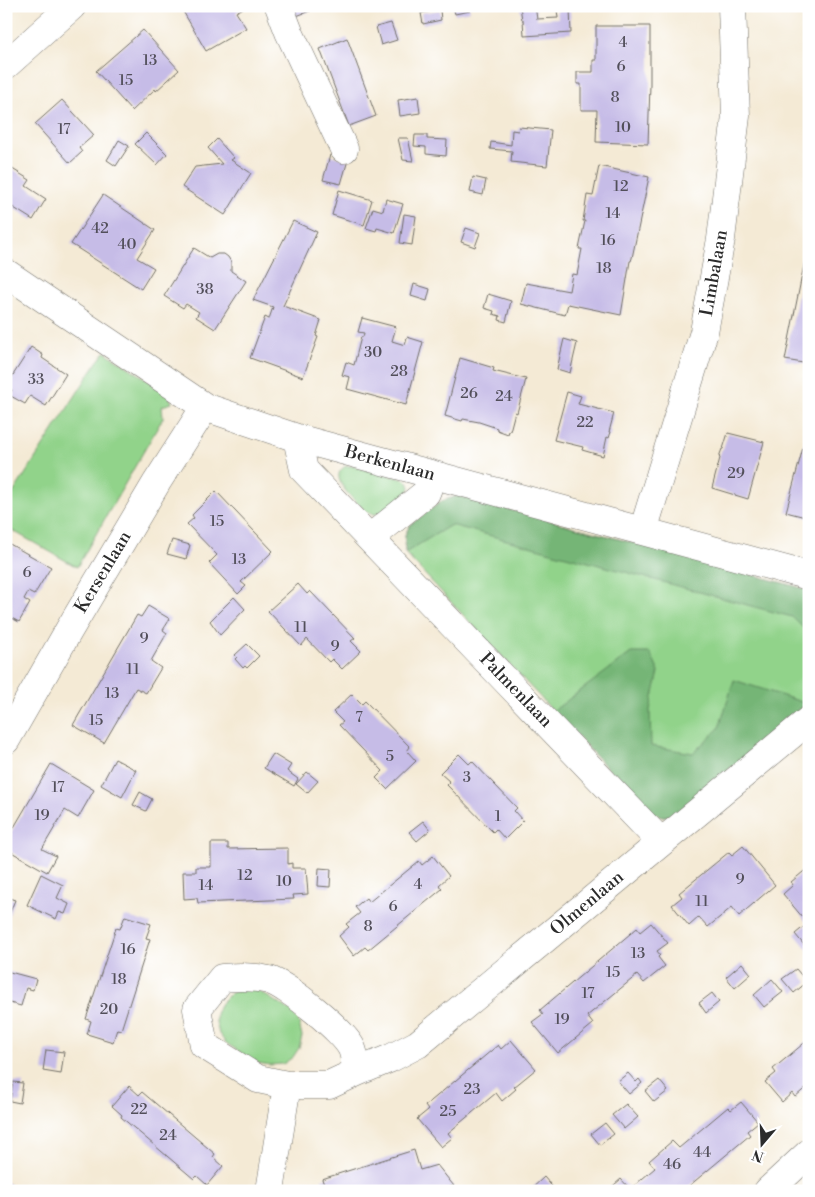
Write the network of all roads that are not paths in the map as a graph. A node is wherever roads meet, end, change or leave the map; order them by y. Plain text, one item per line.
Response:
1 (72, 6) edge
2 (279, 6) edge
3 (732, 6) edge
4 (6, 65) edge
5 (344, 149) dead end
6 (6, 273) edge
7 (206, 407) junction
8 (297, 438) junction
9 (433, 475) junction
10 (643, 531) junction
11 (370, 538) junction
12 (809, 576) edge
13 (809, 720) edge
14 (6, 740) edge
15 (661, 842) junction
16 (357, 1072) junction
17 (286, 1085) junction
18 (809, 1153) edge
19 (270, 1191) edge
20 (768, 1191) edge

1 - 4 street
2 - 5 street
3 - 10 street, Limbalaan
6 - 7 street, Berkenlaan
7 - 8 street, Berkenlaan
7 - 14 street, Kersenlaan
8 - 9 street, Berkenlaan
8 - 11 street, Palmenlaan
9 - 10 street, Berkenlaan
9 - 11 street
10 - 12 street, Berkenlaan
11 - 15 street, Palmenlaan
13 - 15 street, Olmenlaan
15 - 16 street, Olmenlaan
16 - 17 street, Olmenlaan
16 - 17 street, Olmenlaan
17 - 19 street
18 - 20 street

